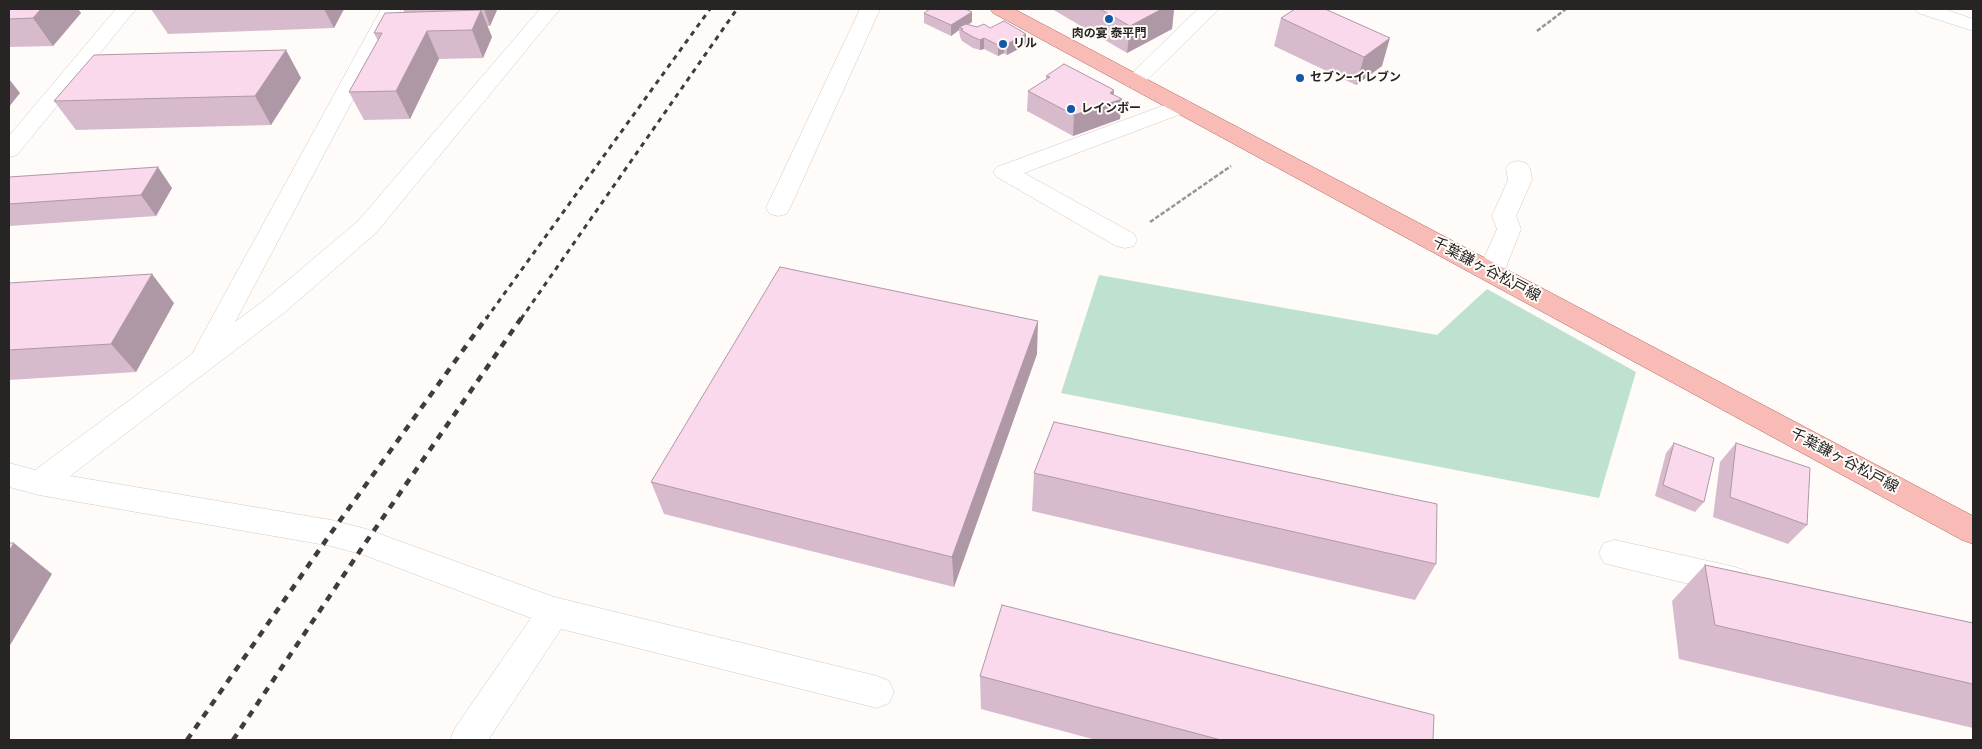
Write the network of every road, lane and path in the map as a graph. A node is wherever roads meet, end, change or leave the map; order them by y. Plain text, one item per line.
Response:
1 (126, 9) edge
2 (391, 9) edge
3 (550, 9) edge
4 (870, 9) edge
5 (1000, 9) edge
6 (1209, 9) edge
7 (1566, 9) edge
8 (1925, 9) edge
9 (1973, 25) edge
10 (1537, 32) dead end
11 (1134, 82) junction
12 (1181, 106) junction
13 (9, 150) edge
14 (1238, 161) dead end
15 (1518, 168) dead end
16 (778, 208) dead end
17 (1125, 240) joint
18 (1491, 272) junction
19 (201, 361) junction
20 (9, 475) edge
21 (39, 483) junction
22 (1973, 531) edge
23 (1615, 553) dead end
24 (1760, 587) edge
25 (554, 612) junction
26 (877, 692) dead end
27 (468, 740) edge

1 - 13 street
2 - 19 street
3 - 19 street
4 - 16 street
5 - 11 main road, 千葉鎌ヶ谷松戸線
6 - 11 street
7 - 10 path
8 - 9 street
11 - 12 main road, 千葉鎌ヶ谷松戸線
12 - 17 street
12 - 18 main road, 千葉鎌ヶ谷松戸線
14 - 17 path
15 - 18 street
18 - 22 main road, 千葉鎌ヶ谷松戸線
19 - 21 street
20 - 21 street
21 - 25 street
23 - 24 street
25 - 26 street
25 - 27 street

